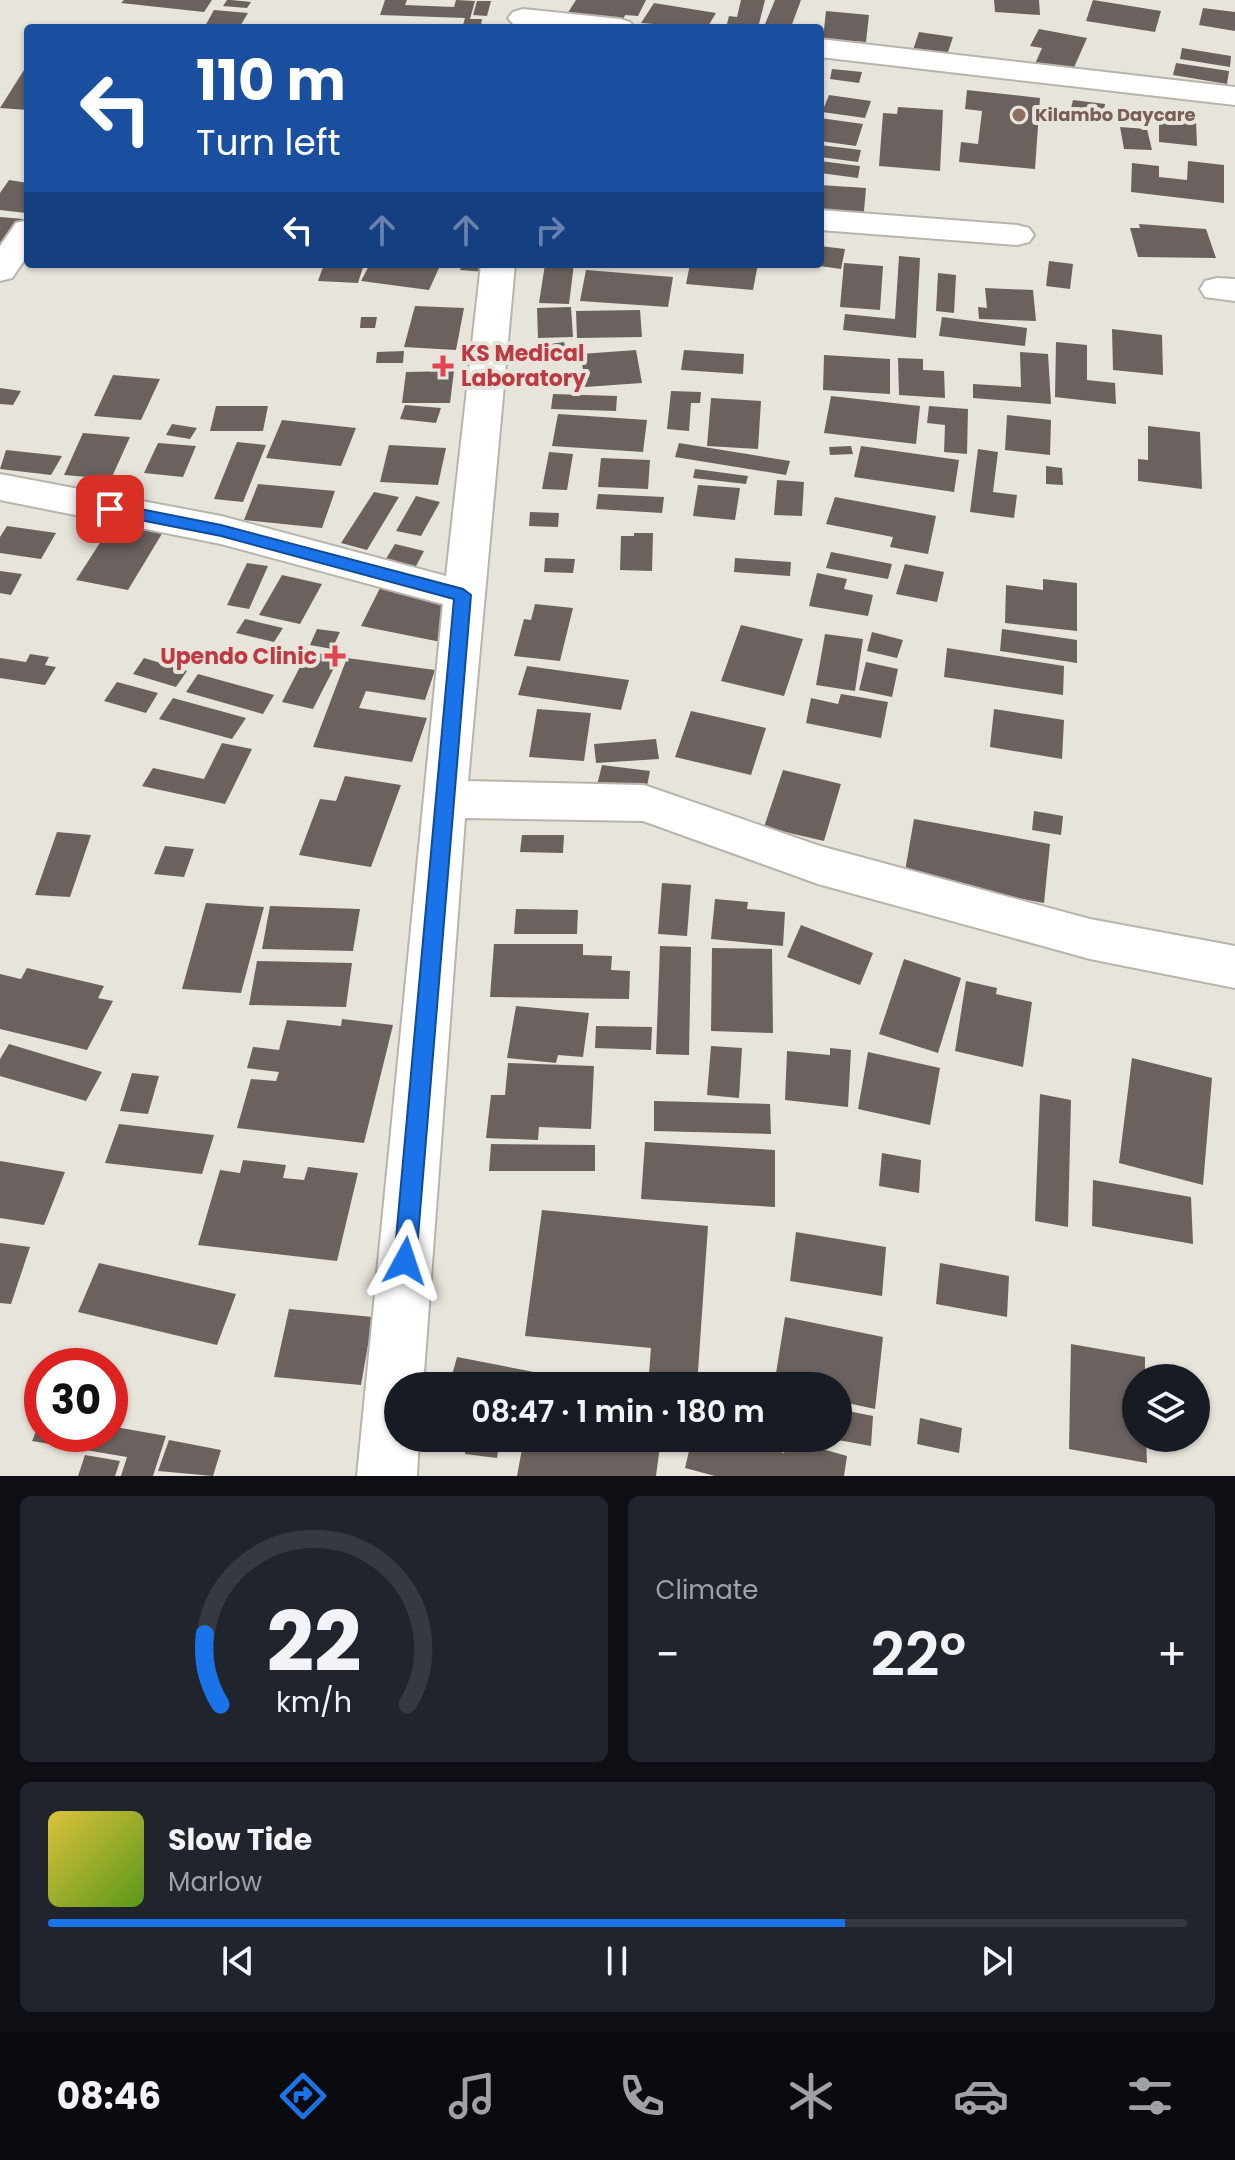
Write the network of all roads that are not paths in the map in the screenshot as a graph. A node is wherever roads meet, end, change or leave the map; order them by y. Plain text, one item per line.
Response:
1 (523, 15) edge
2 (590, 24) edge
3 (824, 48) edge
4 (1235, 96) edge
5 (824, 220) edge
6 (1017, 235) dead end
7 (24, 236) edge
8 (498, 268) edge
9 (0, 271) edge
10 (0, 487) edge
11 (463, 595) junction
12 (444, 799) junction
13 (1235, 967) edge
14 (387, 1476) edge

1 - 2 street
3 - 4 street
5 - 6 street
7 - 9 street
8 - 11 street
10 - 11 street
11 - 12 street
12 - 13 street
12 - 14 street

